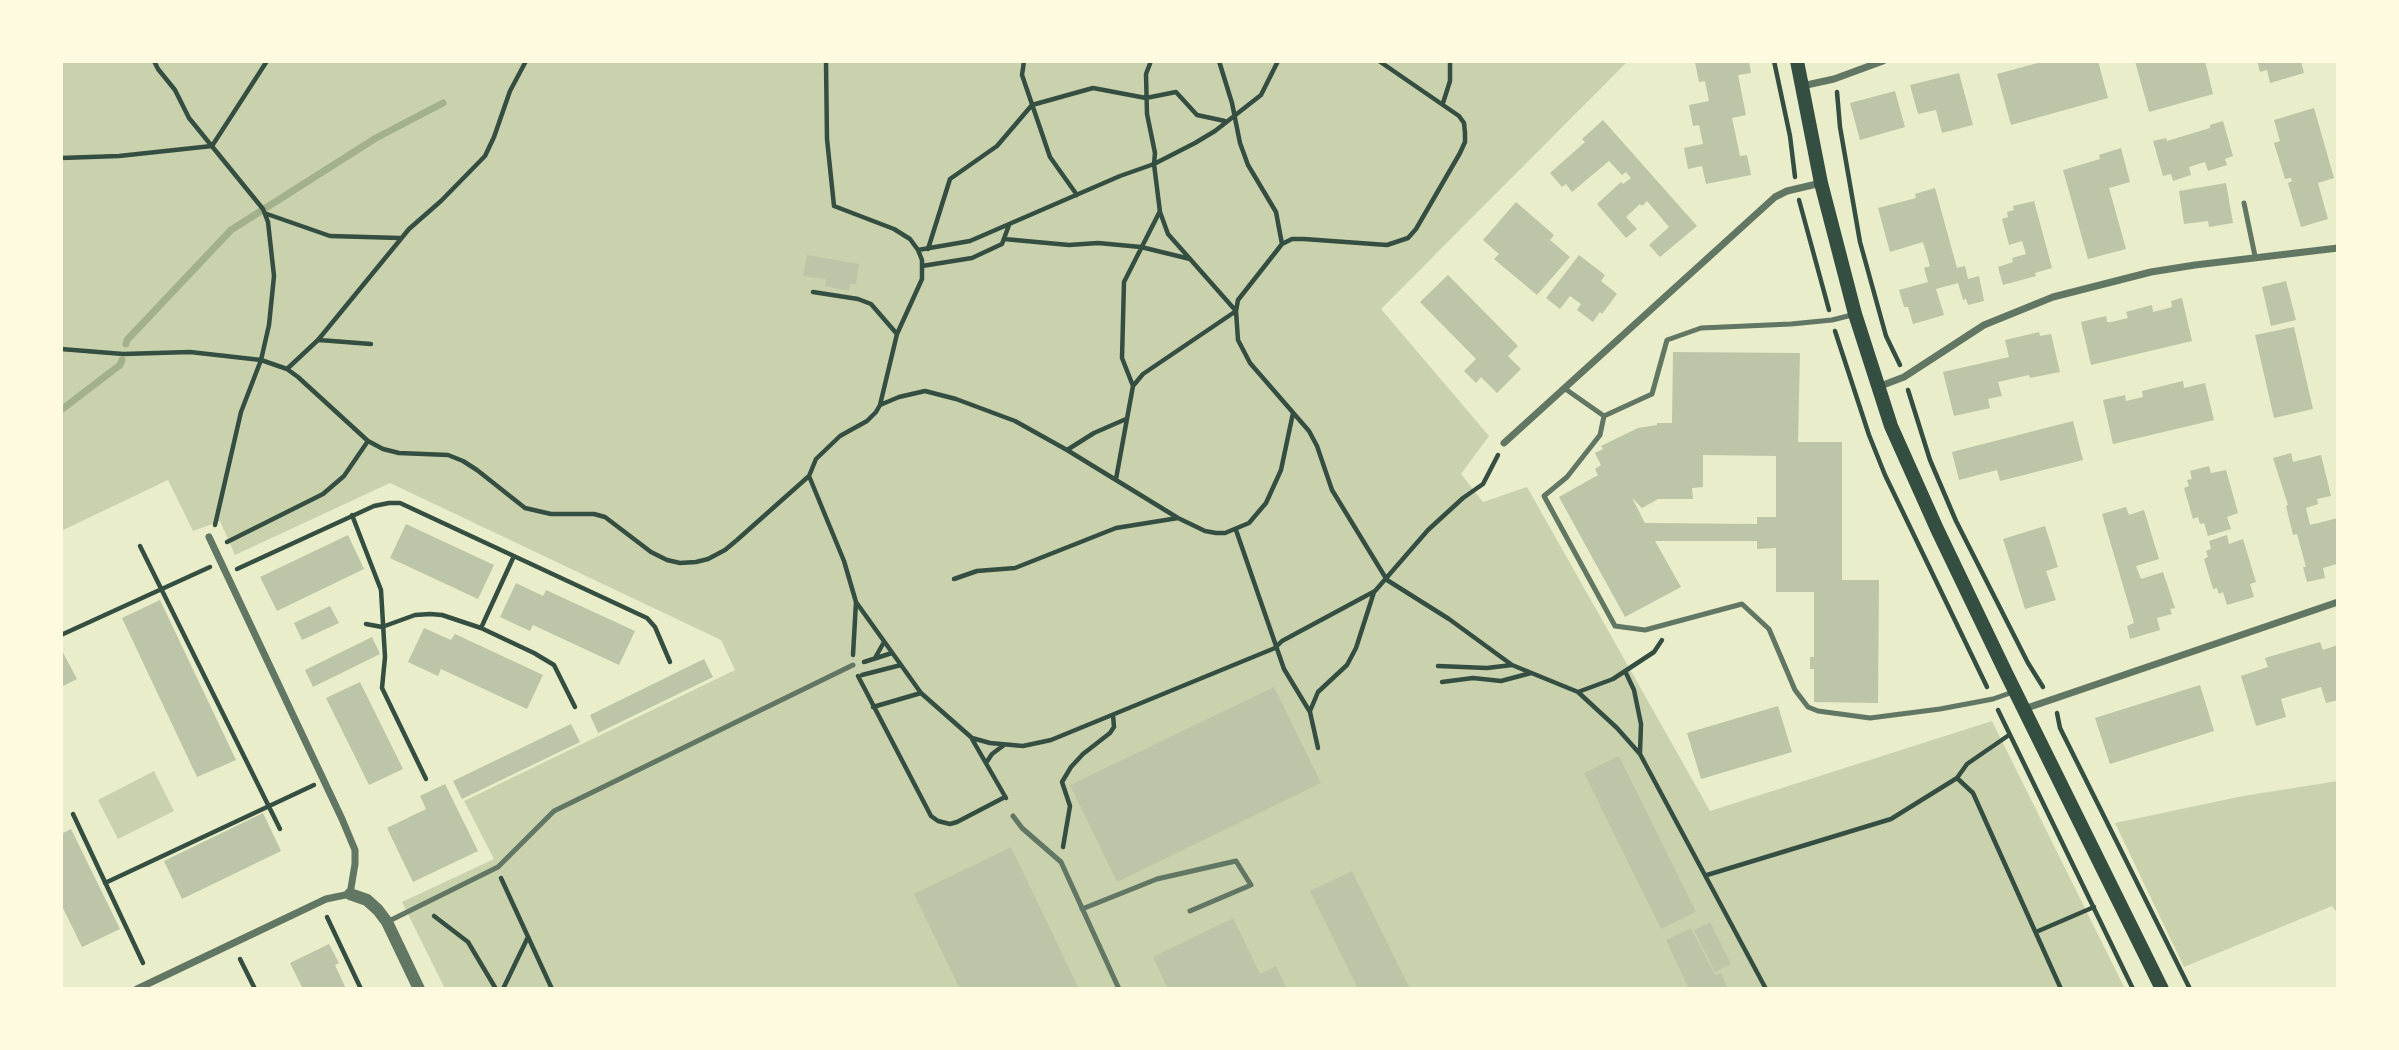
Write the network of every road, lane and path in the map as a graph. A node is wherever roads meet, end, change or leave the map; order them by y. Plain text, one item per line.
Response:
1 (154, 61) edge
2 (267, 61) edge
3 (526, 61) edge
4 (826, 61) edge
5 (1024, 61) edge
6 (1151, 61) edge
7 (1219, 61) edge
8 (1278, 61) edge
9 (1379, 61) edge
10 (1450, 61) edge
11 (1797, 61) edge
12 (1883, 61) edge
13 (1834, 79) junction
14 (1801, 87) junction
15 (1146, 98) junction
16 (1443, 103) junction
17 (1032, 105) junction
18 (1234, 114) junction
19 (1225, 121) junction
20 (212, 146) junction
21 (61, 158) edge
22 (1154, 164) junction
23 (1821, 183) junction
24 (1077, 195) junction
25 (2244, 203) dead end
26 (1160, 212) junction
27 (267, 214) junction
28 (1009, 224) junction
29 (401, 238) junction
30 (1004, 239) junction
31 (1282, 244) junction
32 (1141, 247) junction
33 (2338, 247) edge
34 (928, 249) junction
35 (918, 250) junction
36 (2255, 256) junction
37 (1191, 260) junction
38 (922, 266) junction
39 (813, 292) dead end
40 (1236, 311) junction
41 (1855, 314) junction
42 (897, 334) junction
43 (318, 340) junction
44 (371, 344) dead end
45 (61, 349) edge
46 (261, 360) junction
47 (287, 369) junction
48 (1904, 377) junction
49 (1133, 386) junction
50 (1878, 387) junction
51 (1564, 388) junction
52 (880, 405) junction
53 (1293, 413) junction
54 (1604, 416) junction
55 (1127, 419) junction
56 (368, 441) junction
57 (1504, 443) joint
58 (1067, 450) junction
59 (809, 476) junction
60 (1116, 479) junction
61 (352, 515) junction
62 (1178, 517) junction
63 (216, 523) dead end
64 (1236, 530) junction
65 (209, 537) dead end
66 (140, 546) dead end
67 (214, 548) junction
68 (514, 556) junction
69 (221, 562) junction
70 (226, 574) junction
71 (954, 579) dead end
72 (1387, 580) junction
73 (161, 589) junction
74 (1375, 591) junction
75 (856, 602) junction
76 (2338, 602) edge
77 (1676, 620) junction
78 (366, 624) dead end
79 (382, 627) junction
80 (481, 628) junction
81 (61, 635) edge
82 (884, 642) junction
83 (1275, 648) junction
84 (891, 653) junction
85 (875, 659) junction
86 (670, 662) dead end
87 (853, 665) junction
88 (901, 665) junction
89 (1513, 665) junction
90 (1438, 666) dead end
91 (1482, 668) junction
92 (1625, 671) junction
93 (1531, 673) junction
94 (858, 676) junction
95 (1473, 678) junction
96 (1442, 681) dead end
97 (2015, 691) junction
98 (1578, 692) junction
99 (920, 693) junction
100 (2051, 700) junction
101 (575, 707) dead end
102 (873, 707) junction
103 (2024, 709) junction
104 (1310, 712) junction
105 (1114, 715) junction
106 (2009, 734) dead end
107 (972, 738) junction
108 (1005, 744) junction
109 (1318, 748) dead end
110 (1640, 754) junction
111 (985, 763) junction
112 (1957, 778) junction
113 (426, 779) dead end
114 (324, 780) junction
115 (1005, 797) junction
116 (269, 806) junction
117 (73, 814) dead end
118 (1013, 816) joint
119 (280, 829) dead end
120 (1060, 862) junction
121 (498, 867) junction
122 (1707, 875) junction
123 (105, 883) junction
124 (350, 894) junction
125 (2094, 907) dead end
126 (1082, 909) junction
127 (1190, 911) dead end
128 (433, 916) dead end
129 (327, 917) dead end
130 (387, 922) junction
131 (2036, 932) junction
132 (528, 937) junction
133 (240, 959) dead end
134 (143, 963) dead end
135 (137, 989) edge
136 (255, 989) edge
137 (361, 989) edge
138 (419, 989) edge
139 (496, 989) edge
140 (503, 989) edge
141 (552, 989) edge
142 (1119, 989) edge
143 (1766, 989) edge
144 (2061, 989) edge
145 (2162, 989) edge
146 (2190, 989) edge

1 - 20 path
2 - 20 path
3 - 29 path
4 - 35 path
5 - 17 path
6 - 15 path
7 - 18 path
8 - 18 path
9 - 16 path
10 - 16 path
11 - 14 main road
12 - 13 street
13 - 14 street
13 - 48 path
14 - 23 main road
15 - 17 path
15 - 19 path
15 - 22 path
16 - 31 path
17 - 24 path
17 - 34 path
18 - 19 path
18 - 31 path
19 - 22 path
20 - 21 path
20 - 27 path
22 - 24 path
22 - 26 path
23 - 41 main road
23 - 51 street
24 - 28 path
25 - 36 lane
26 - 32 path
26 - 37 path
27 - 29 path
27 - 46 path
28 - 30 path
28 - 34 path
29 - 43 path
30 - 32 path
30 - 38 path
31 - 40 path
32 - 37 path
32 - 49 path
33 - 36 street
34 - 35 path
35 - 38 path
36 - 48 street
37 - 40 path
38 - 42 path
39 - 42 path
40 - 49 path
40 - 53 path
41 - 50 main road
41 - 54 lane
42 - 52 path
43 - 44 path
43 - 47 path
45 - 46 path
46 - 47 path
46 - 63 path
47 - 56 path
48 - 50 street
48 - 100 path
49 - 55 path
50 - 97 main road
51 - 54 lane
51 - 57 street
52 - 58 path
52 - 59 path
53 - 64 path
53 - 72 path
54 - 77 lane
55 - 58 path
55 - 60 path
56 - 59 path
56 - 67 path
57 - 72 path
58 - 60 path
59 - 75 path
60 - 62 path
61 - 68 path
61 - 70 path
61 - 79 path
62 - 64 path
62 - 71 path
64 - 83 path
65 - 67 street
66 - 73 path
67 - 69 street
68 - 80 path
68 - 86 path
69 - 70 street
69 - 73 path
70 - 114 street
72 - 74 path
72 - 89 path
73 - 81 path
73 - 116 path
74 - 83 path
74 - 104 path
75 - 82 path
75 - 87 path
76 - 100 street
77 - 92 path
77 - 97 lane
78 - 79 path
79 - 80 path
79 - 113 path
80 - 101 path
82 - 84 path
82 - 85 path
83 - 104 path
83 - 105 path
84 - 85 path
84 - 88 path
85 - 87 path
87 - 94 path
87 - 121 lane
88 - 94 path
88 - 99 path
89 - 91 path
89 - 93 path
90 - 91 path
91 - 95 path
92 - 98 path
92 - 110 path
93 - 95 path
93 - 98 path
94 - 102 path
95 - 96 path
97 - 103 main road
98 - 110 path
99 - 102 path
99 - 107 path
100 - 103 street
100 - 146 path
102 - 115 path
103 - 145 main road
104 - 109 path
105 - 108 path
105 - 120 path
106 - 112 path
107 - 108 path
107 - 111 path
108 - 111 path
110 - 122 path
111 - 115 path
112 - 122 path
112 - 131 path
114 - 116 path
114 - 124 street
115 - 118 path
116 - 119 path
116 - 123 path
117 - 123 path
118 - 120 lane
120 - 126 lane
121 - 130 lane
121 - 132 path
122 - 143 path
123 - 134 path
124 - 130 street
124 - 135 street
125 - 131 path
126 - 127 lane
126 - 142 lane
128 - 139 path
129 - 137 path
130 - 138 street
131 - 144 path
132 - 140 path
132 - 141 path
133 - 136 path

